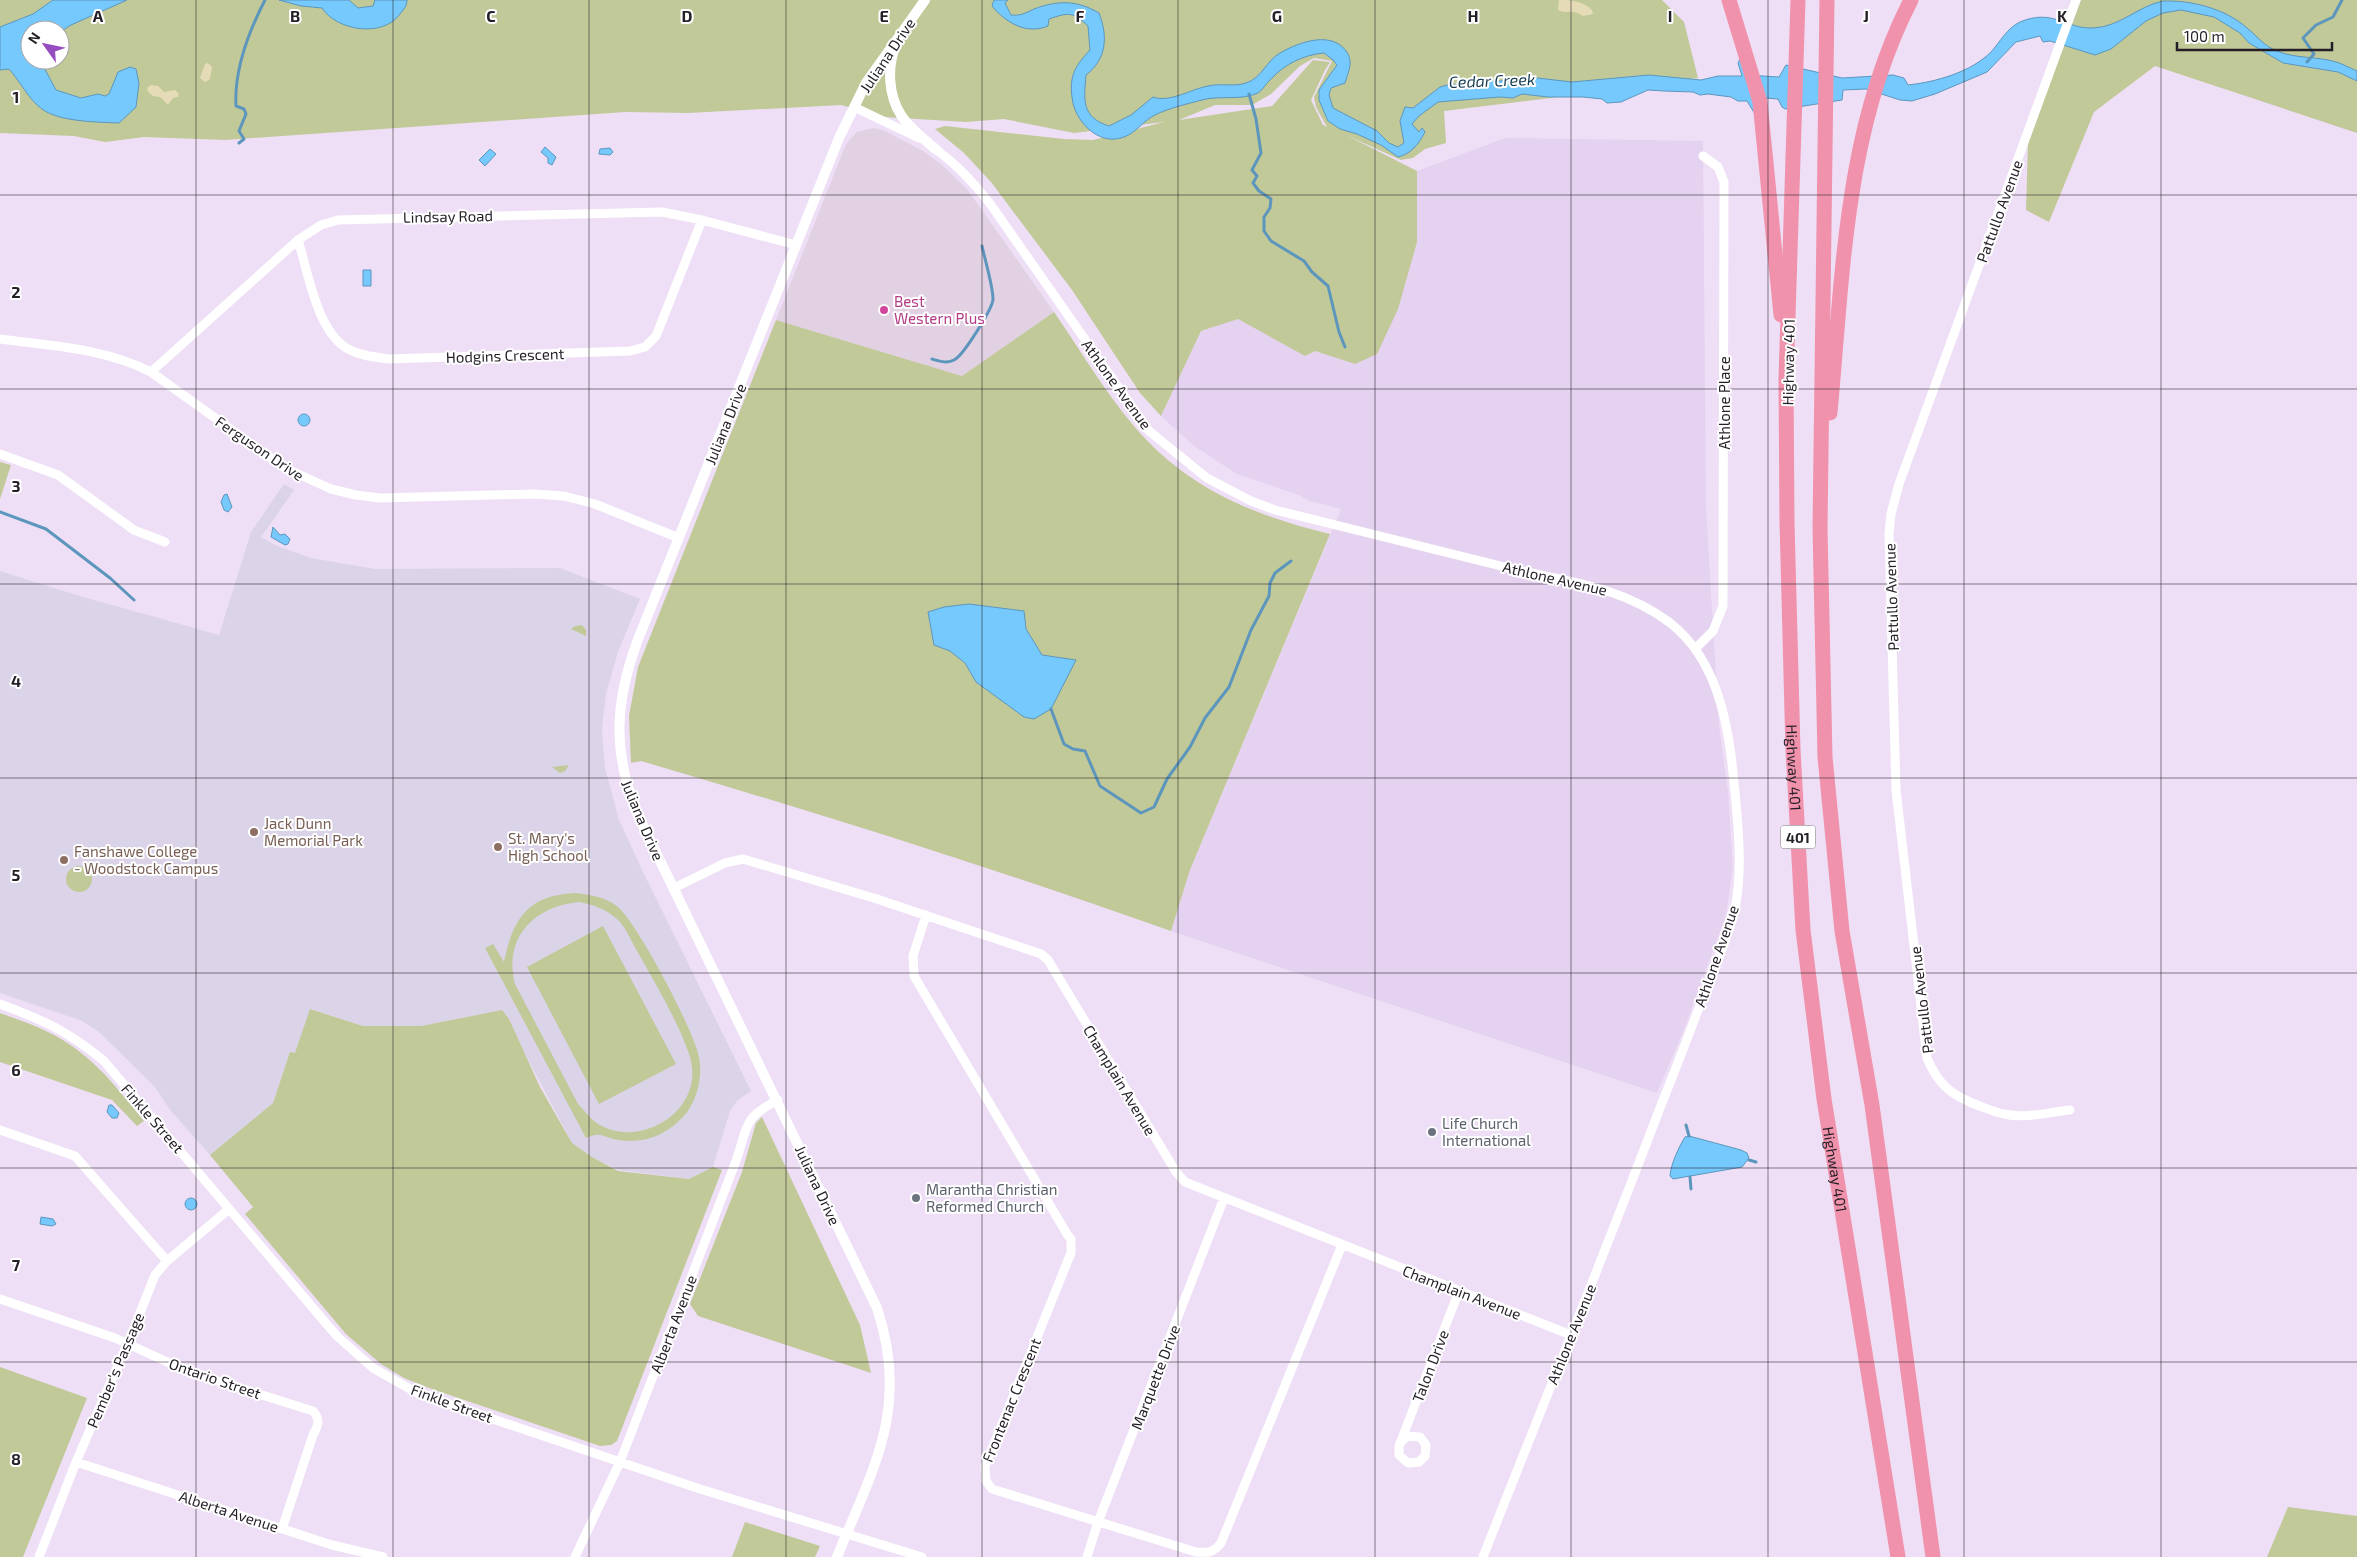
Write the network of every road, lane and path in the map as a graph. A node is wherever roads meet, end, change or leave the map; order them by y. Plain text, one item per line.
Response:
1 (924, 0) edge
2 (1729, 0) edge
3 (1798, 0) edge
4 (1827, 0) edge
5 (1911, 0) edge
6 (2076, 0) edge
7 (906, 24) junction
8 (854, 107) junction
9 (937, 150) junction
10 (1703, 156) dead end
11 (702, 220) junction
12 (298, 240) junction
13 (796, 245) junction
14 (0, 339) edge
15 (151, 372) junction
16 (1786, 378) junction
17 (0, 454) edge
18 (1820, 528) junction
19 (679, 538) junction
20 (165, 542) dead end
21 (1695, 649) junction
22 (674, 888) junction
23 (926, 915) junction
24 (0, 1004) edge
25 (778, 1100) junction
26 (2070, 1110) dead end
27 (0, 1130) edge
28 (1224, 1198) junction
29 (228, 1210) junction
30 (1342, 1245) junction
31 (167, 1260) junction
32 (1459, 1290) junction
33 (0, 1299) edge
34 (1571, 1335) junction
35 (127, 1344) junction
36 (1401, 1442) dead end
37 (76, 1462) junction
38 (620, 1462) junction
39 (1098, 1522) junction
40 (282, 1528) junction
41 (846, 1533) junction
42 (39, 1557) edge
43 (383, 1557) edge
44 (575, 1557) edge
45 (837, 1557) edge
46 (922, 1557) edge
47 (1087, 1557) edge
48 (1483, 1557) edge
49 (1898, 1557) edge
50 (1933, 1557) edge

1 - 7 street, Juliana Drive
2 - 16 highway
3 - 16 highway, Highway 401 / 401
4 - 18 highway, Highway 401 / 401
5 - 18 highway
6 - 26 street, Pattullo Avenue
7 - 8 street, Juliana Drive
7 - 9 street
8 - 9 street, Athlone Avenue
8 - 13 street, Juliana Drive
9 - 21 street, Athlone Avenue
10 - 21 street, Athlone Place
11 - 12 street, Lindsay Road
11 - 12 street, Hodgins Crescent
11 - 13 street, Lindsay Road
12 - 15 street, Lindsay Road
13 - 19 street, Juliana Drive
14 - 15 street, Ferguson Drive
15 - 19 street, Ferguson Drive
16 - 49 highway, Highway 401 / 401
17 - 20 street
18 - 50 highway, Highway 401 / 401
19 - 22 street, Juliana Drive
21 - 34 street, Athlone Avenue
22 - 23 street, Champlain Avenue
22 - 25 street, Juliana Drive
23 - 28 street, Champlain Avenue
23 - 39 street, Frontenac Crescent
24 - 29 street, Finkle Street
25 - 38 street, Alberta Avenue
25 - 41 street, Juliana Drive
27 - 31 street
28 - 30 street, Champlain Avenue
28 - 39 street, Marquette Drive
29 - 31 street, Pember's Passage
29 - 38 street, Finkle Street
30 - 32 street, Champlain Avenue
30 - 39 street, Frontenac Crescent
31 - 35 street, Pember's Passage
32 - 34 street, Champlain Avenue
32 - 36 street, Talon Drive
33 - 35 street, Ontario Street
34 - 48 street, Athlone Avenue
35 - 37 street, Pember's Passage
35 - 40 street, Ontario Street
37 - 40 street, Alberta Avenue
37 - 42 street, Pember's Passage
38 - 41 street, Finkle Street
38 - 44 street, Alberta Avenue
39 - 47 street, Marquette Drive
40 - 43 street, Alberta Avenue
41 - 45 street, Juliana Drive
41 - 46 street, Finkle Street

